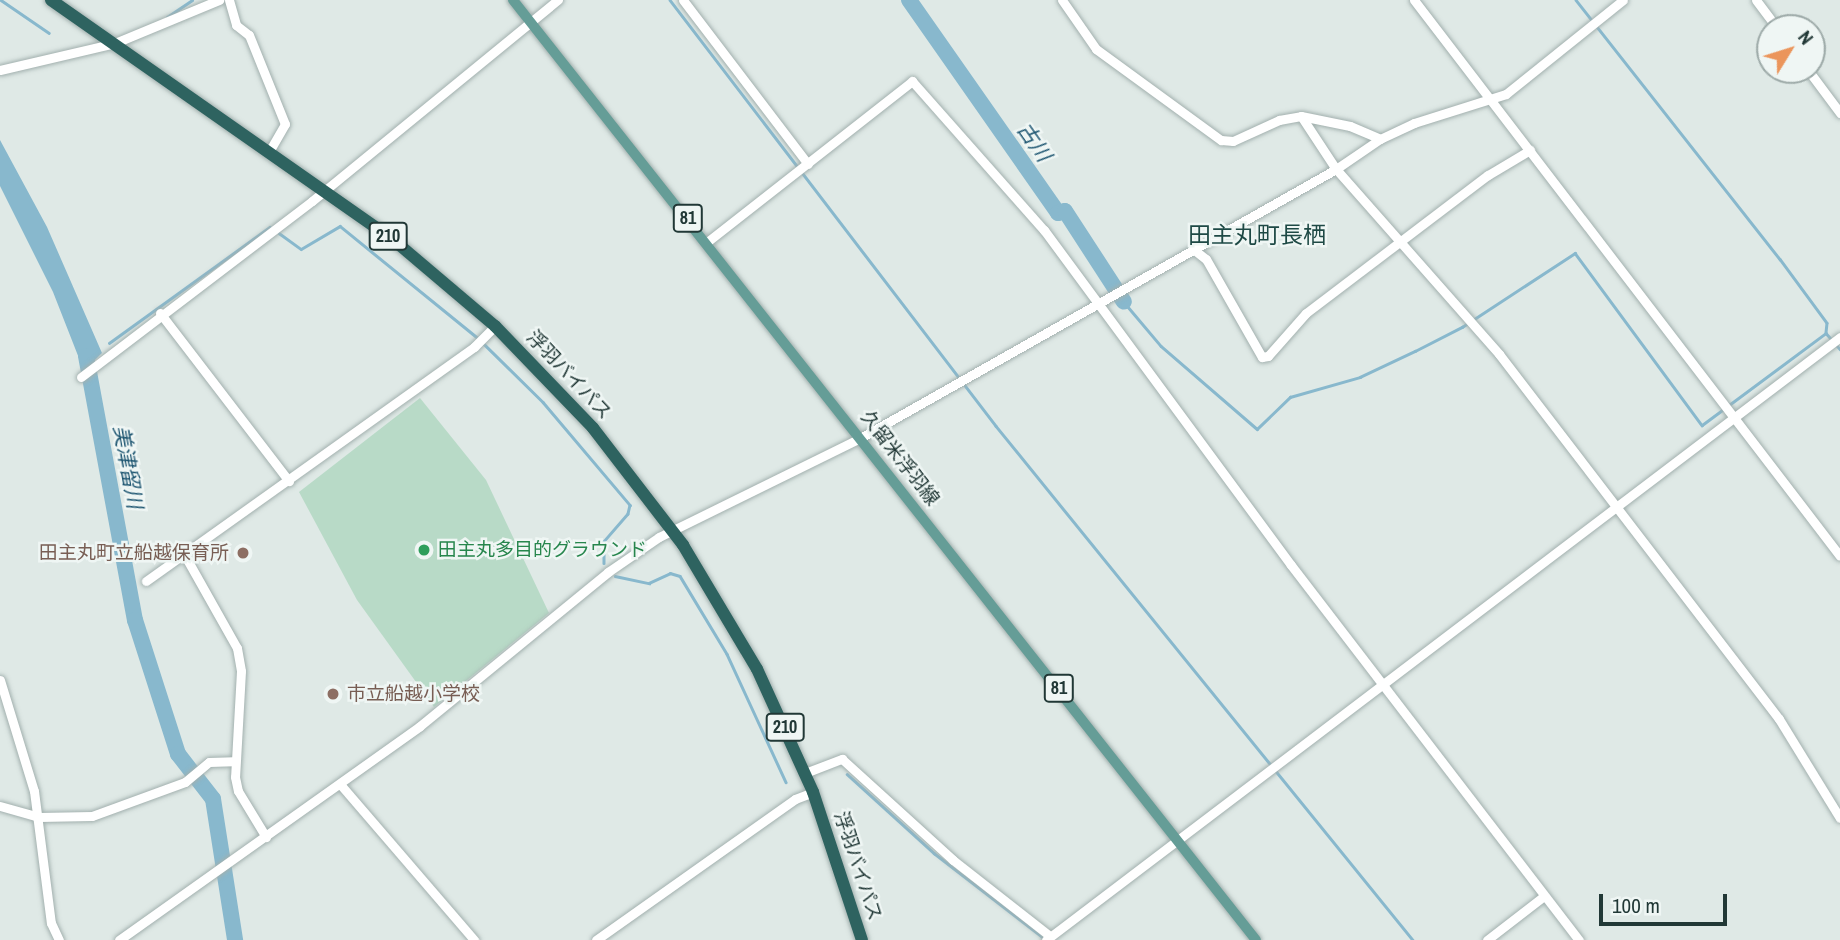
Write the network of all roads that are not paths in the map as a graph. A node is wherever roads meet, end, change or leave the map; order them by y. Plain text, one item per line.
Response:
1 (51, 0) edge
2 (219, 0) edge
3 (229, 0) edge
4 (513, 0) edge
5 (558, 0) edge
6 (683, 0) edge
7 (1062, 0) edge
8 (1414, 0) edge
9 (1623, 0) edge
10 (531, 22) junction
11 (115, 43) junction
12 (0, 70) edge
13 (1818, 84) edge
14 (1491, 98) junction
15 (1840, 113) edge
16 (1301, 116) junction
17 (1380, 139) junction
18 (270, 150) junction
19 (1530, 150) junction
20 (808, 164) junction
21 (1336, 169) junction
22 (326, 189) junction
23 (1398, 241) junction
24 (707, 242) junction
25 (1193, 249) junction
26 (1098, 304) junction
27 (160, 313) junction
28 (495, 326) junction
29 (1840, 337) edge
30 (80, 377) dead end
31 (1734, 417) junction
32 (862, 437) junction
33 (289, 481) junction
34 (1614, 508) junction
35 (672, 530) junction
36 (184, 554) junction
37 (1840, 556) edge
38 (146, 581) dead end
39 (0, 680) edge
40 (1385, 683) junction
41 (233, 761) junction
42 (805, 773) junction
43 (340, 784) junction
44 (813, 792) junction
45 (0, 806) edge
46 (39, 817) junction
47 (1840, 818) edge
48 (267, 837) junction
49 (1178, 840) junction
50 (1544, 897) junction
51 (1048, 938) edge
52 (59, 940) edge
53 (119, 940) edge
54 (474, 940) edge
55 (596, 940) edge
56 (862, 940) edge
57 (1256, 940) edge
58 (1487, 940) edge
59 (1579, 940) edge

1 - 11 highway, 浮羽バイパス / 210
2 - 11 street
3 - 18 street
4 - 10 main road, 久留米浮羽線 / 81
5 - 10 street
6 - 20 street
7 - 16 street
8 - 14 street
9 - 14 street
10 - 22 street
10 - 24 main road, 久留米浮羽線 / 81
11 - 12 street
11 - 18 highway, 浮羽バイパス / 210
13 - 15 street
14 - 17 street
14 - 19 street
16 - 17 street
16 - 21 street
17 - 21 street
18 - 22 highway, 浮羽バイパス / 210
19 - 23 street
19 - 31 street
20 - 24 street
20 - 26 street
21 - 23 street
21 - 25 street
22 - 27 street
22 - 28 highway, 浮羽バイパス / 210
23 - 25 street
23 - 34 street
24 - 32 main road, 久留米浮羽線 / 81
25 - 26 street
26 - 32 street
26 - 40 street
27 - 30 street
27 - 33 street
28 - 33 street
28 - 35 highway, 浮羽バイパス / 210
29 - 31 street
31 - 34 street
31 - 37 street
32 - 35 street
32 - 49 main road, 久留米浮羽線 / 81
33 - 36 street
34 - 40 street
34 - 47 street
35 - 42 highway, 浮羽バイパス / 210
35 - 43 street
36 - 38 street
36 - 41 street
39 - 46 street
40 - 49 street
40 - 50 street
41 - 46 street
41 - 48 street
42 - 44 highway, 浮羽バイパス / 210
42 - 51 street
43 - 48 street
43 - 54 street
44 - 55 street
44 - 56 highway, 浮羽バイパス / 210
45 - 46 street
46 - 52 street
48 - 53 street
49 - 51 street
49 - 57 main road, 久留米浮羽線 / 81
50 - 58 street
50 - 59 street

